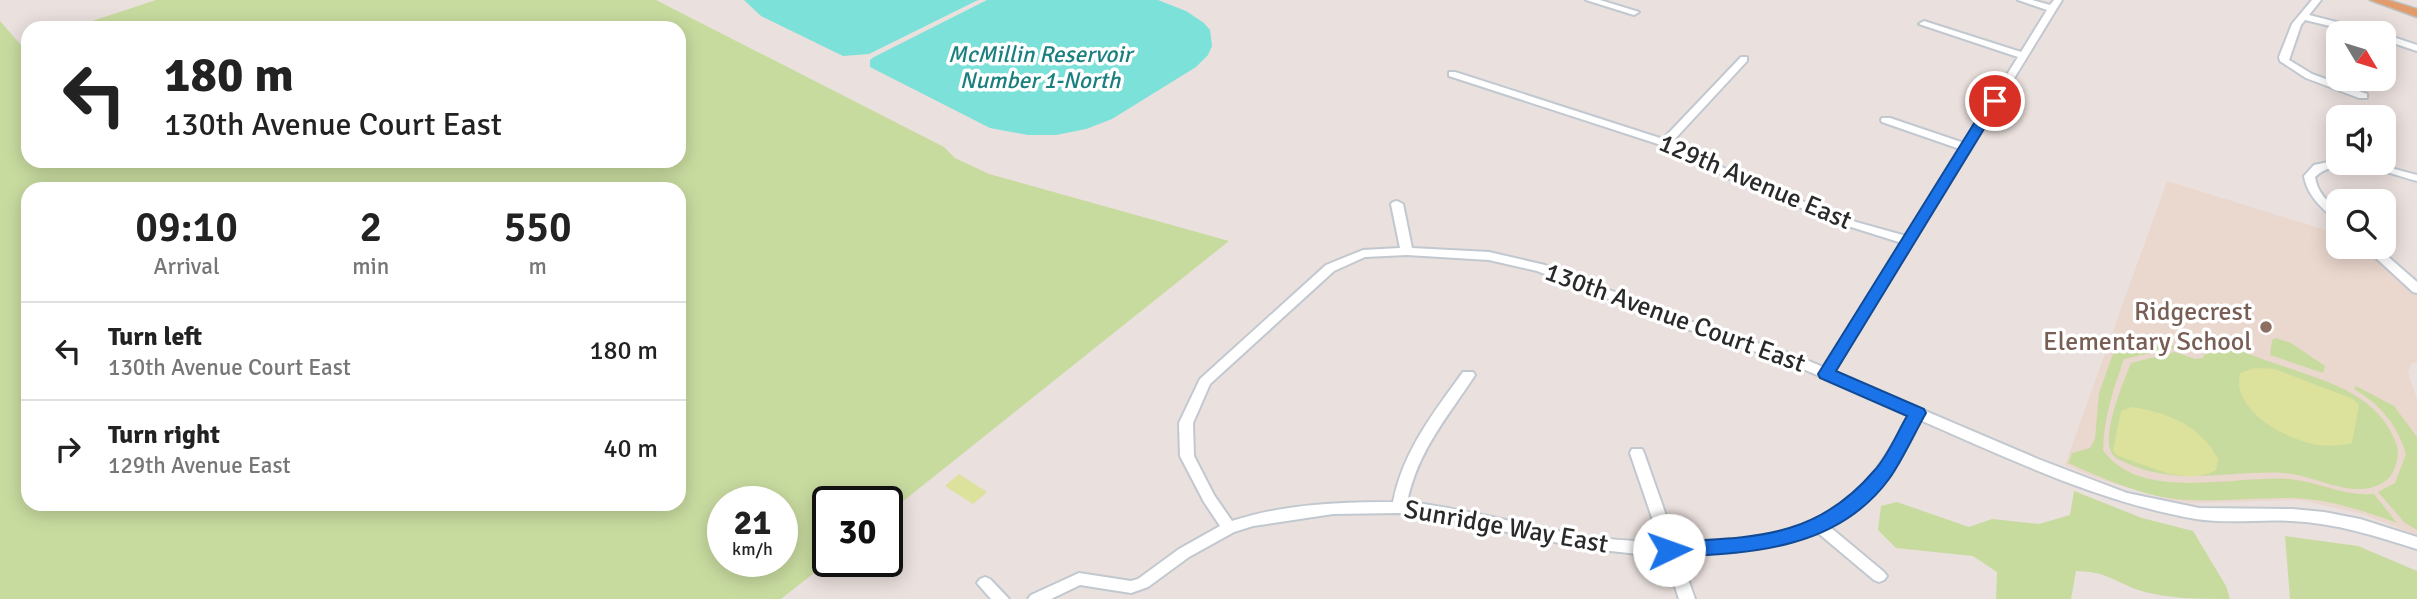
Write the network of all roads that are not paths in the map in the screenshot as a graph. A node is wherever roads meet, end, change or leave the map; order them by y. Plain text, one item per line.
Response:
1 (1590, 0) edge
2 (2022, 0) edge
3 (2317, 0) edge
4 (2375, 0) edge
5 (2056, 4) edge
6 (1634, 12) dead end
7 (2417, 13) edge
8 (2302, 16) junction
9 (2326, 22) edge
10 (1924, 24) dead end
11 (2396, 41) edge
12 (2417, 47) edge
13 (2024, 56) junction
14 (1744, 59) dead end
15 (1452, 74) dead end
16 (2363, 96) dead end
17 (1885, 120) dead end
18 (1665, 143) junction
19 (1966, 147) junction
20 (2417, 178) edge
21 (1397, 204) dead end
22 (2326, 204) edge
23 (1909, 241) junction
24 (1407, 251) junction
25 (2383, 259) edge
26 (2417, 289) edge
27 (1826, 374) junction
28 (1468, 375) dead end
29 (1917, 413) junction
30 (1637, 453) dead end
31 (1399, 507) junction
32 (1820, 527) junction
33 (1229, 528) junction
34 (2417, 543) edge
35 (1669, 550) junction
36 (1174, 561) joint
37 (1880, 576) dead end
38 (985, 583) dead end
39 (1001, 599) edge
40 (1036, 599) edge
41 (1687, 599) edge

1 - 6 street
2 - 5 street
3 - 8 street
4 - 7 main road
5 - 13 street
8 - 9 street
8 - 16 street
10 - 13 street
11 - 12 street
13 - 19 street
14 - 18 street
15 - 18 street, 129th Avenue East
17 - 19 street
18 - 23 street, 129th Avenue East
19 - 23 street
20 - 22 street
21 - 24 street
23 - 27 street
24 - 27 street, 130th Avenue Court East
24 - 33 street, 130th Avenue Court East
25 - 26 street
27 - 29 street, 130th Avenue Court East
28 - 31 street
29 - 32 street, Sunridge Way East
29 - 34 street, 130th Avenue Court East
30 - 35 street
31 - 33 street, Sunridge Way East
31 - 35 street, Sunridge Way East
32 - 35 street, Sunridge Way East
32 - 37 street
33 - 36 street, Sunridge Way East
35 - 41 street
36 - 40 street
38 - 39 street

